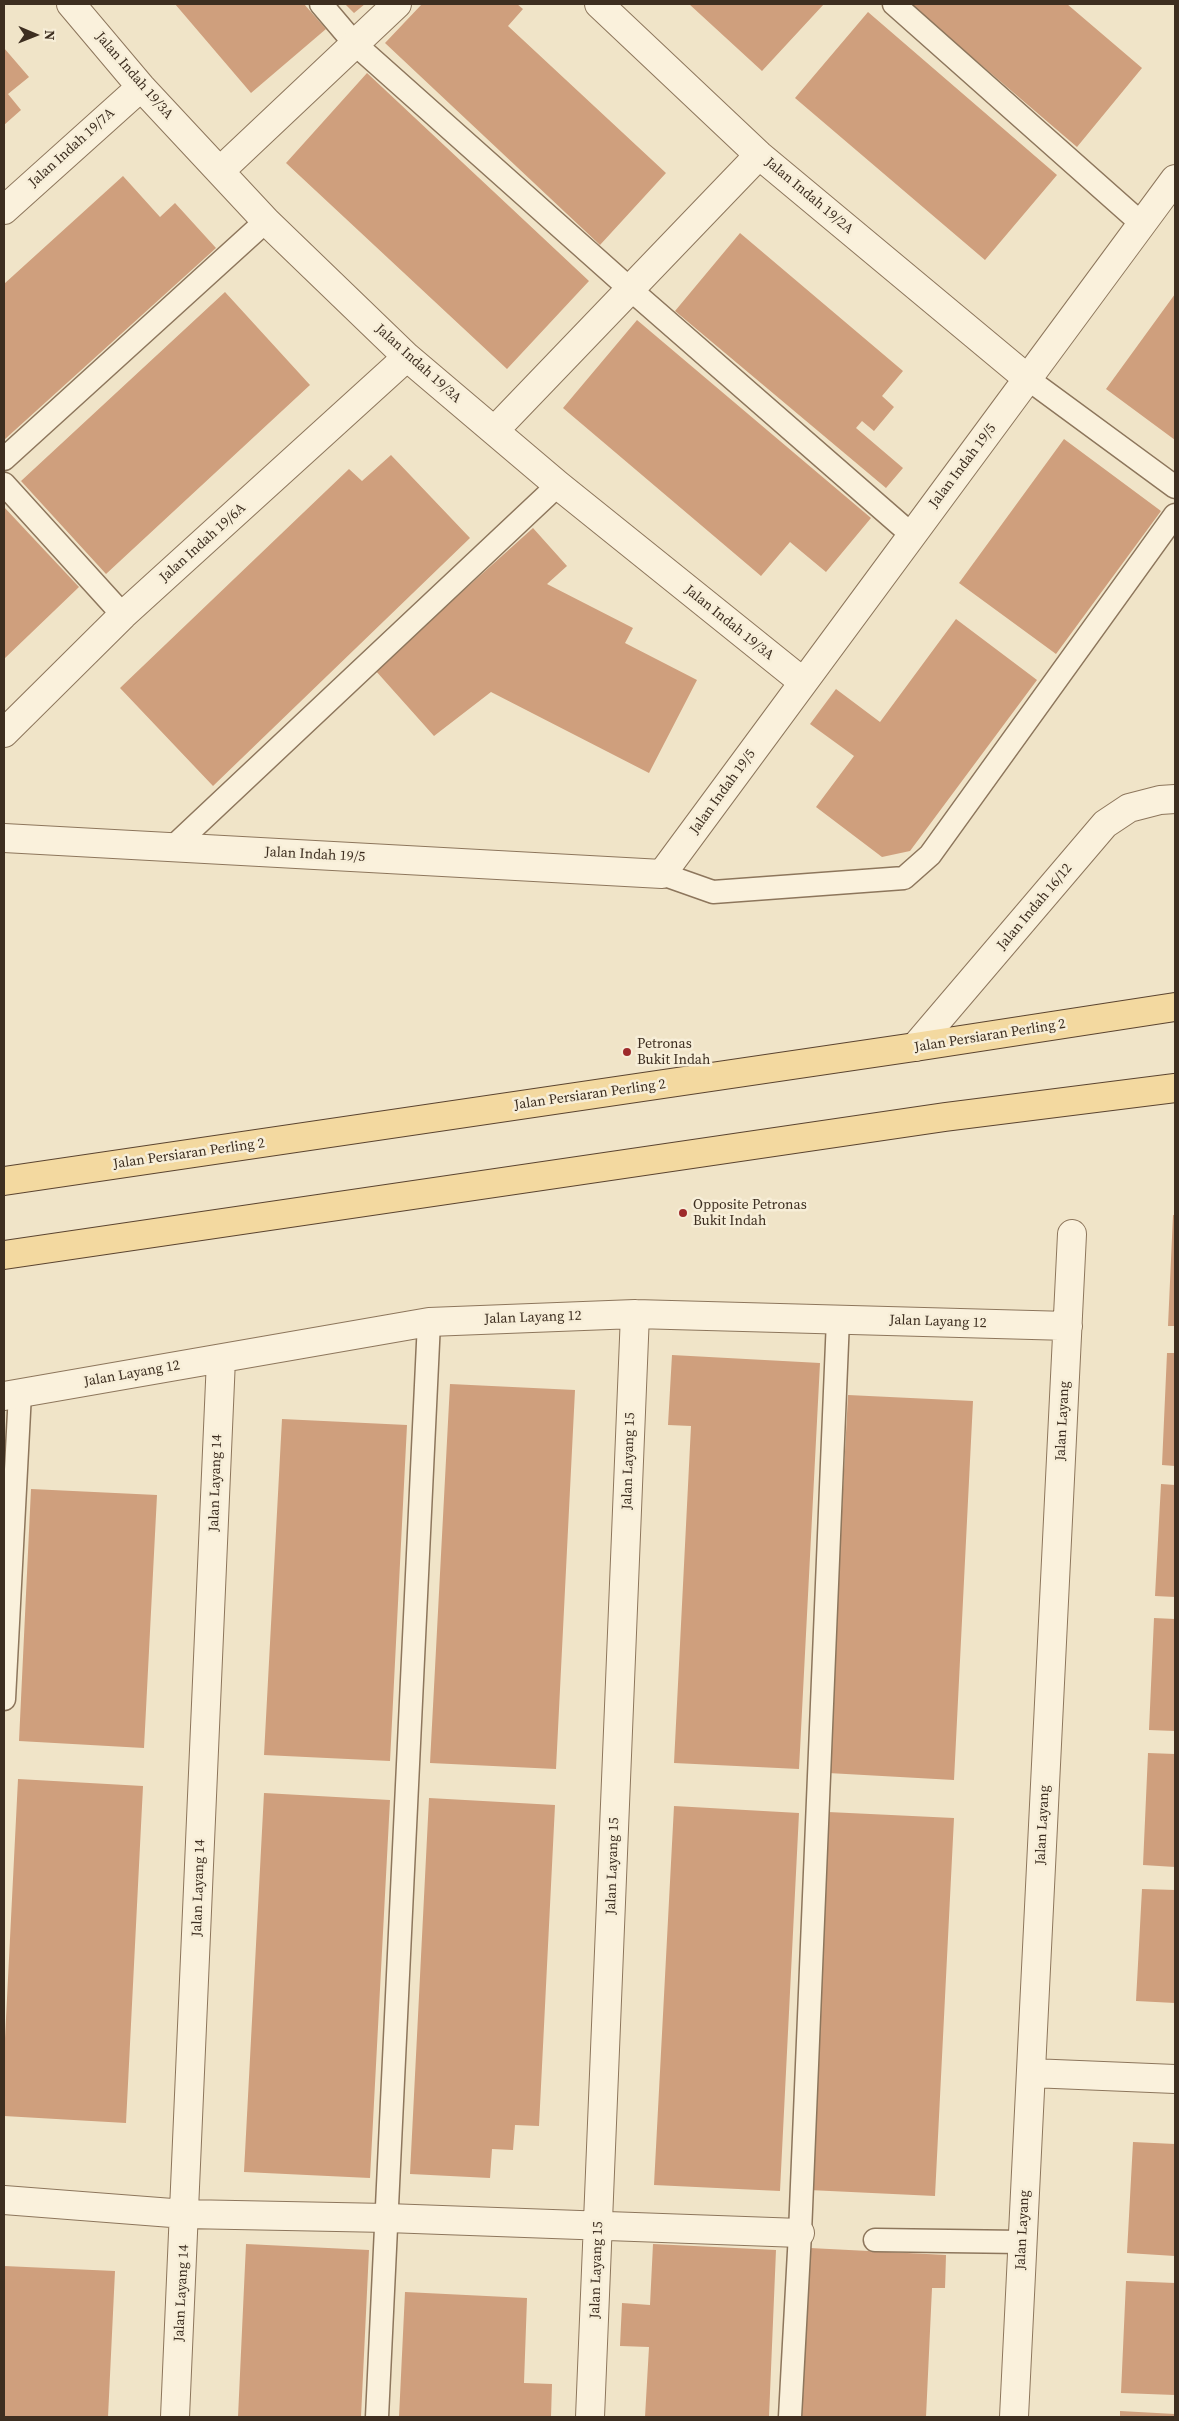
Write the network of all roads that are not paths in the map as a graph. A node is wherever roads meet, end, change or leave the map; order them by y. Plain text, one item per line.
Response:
1 (72, 4) edge
2 (322, 4) edge
3 (397, 4) edge
4 (600, 4) edge
5 (894, 4) edge
6 (355, 44) junction
7 (141, 87) junction
8 (759, 155) junction
9 (220, 171) junction
10 (1175, 179) edge
11 (4, 210) edge
12 (266, 221) junction
13 (1142, 224) junction
14 (630, 289) junction
15 (407, 357) junction
16 (1028, 378) junction
17 (494, 431) junction
18 (4, 459) edge
19 (4, 484) edge
20 (558, 485) junction
21 (1175, 487) edge
22 (1175, 515) edge
23 (912, 535) junction
24 (123, 615) junction
25 (804, 682) junction
26 (4, 733) edge
27 (1175, 799) edge
28 (4, 838) edge
29 (174, 846) junction
30 (662, 874) junction
31 (1175, 1007) edge
32 (915, 1048) junction
33 (1175, 1088) edge
34 (4, 1181) edge
35 (1072, 1234) dead end
36 (4, 1255) edge
37 (635, 1314) junction
38 (838, 1319) junction
39 (429, 1322) junction
40 (1068, 1326) junction
41 (221, 1358) junction
42 (12, 1394) edge
43 (4, 1699) edge
44 (1031, 2073) junction
45 (1175, 2079) edge
46 (4, 2200) edge
47 (186, 2214) junction
48 (387, 2218) junction
49 (598, 2224) junction
50 (800, 2233) junction
51 (875, 2240) dead end
52 (1022, 2242) junction
53 (175, 2417) edge
54 (377, 2417) edge
55 (590, 2417) edge
56 (790, 2417) edge
57 (1014, 2417) edge

1 - 7 street, Jalan Indah 19/3A
2 - 6 lane
3 - 6 street
4 - 8 street, Jalan Indah 19/2A
5 - 13 lane
6 - 9 street
6 - 14 lane
7 - 9 street, Jalan Indah 19/3A
7 - 11 street, Jalan Indah 19/7A
8 - 14 street
8 - 16 street, Jalan Indah 19/2A
9 - 12 street, Jalan Indah 19/3A
10 - 13 street, Jalan Indah 19/5
12 - 15 street, Jalan Indah 19/3A
12 - 18 lane
13 - 16 street, Jalan Indah 19/5
14 - 17 street
14 - 23 lane
15 - 17 street, Jalan Indah 19/3A
15 - 24 street, Jalan Indah 19/6A
16 - 21 lane
16 - 23 street, Jalan Indah 19/5
17 - 20 street, Jalan Indah 19/3A
19 - 24 lane
20 - 25 street, Jalan Indah 19/3A
20 - 29 lane
22 - 30 lane
23 - 25 street, Jalan Indah 19/5
24 - 26 street, Jalan Indah 19/6A
25 - 30 street, Jalan Indah 19/5
27 - 32 street, Jalan Indah 16/12
28 - 29 street, Jalan Indah 19/5
29 - 30 street, Jalan Indah 19/5
31 - 32 main road, Jalan Persiaran Perling 2
32 - 34 main road, Jalan Persiaran Perling 2
33 - 36 main road
35 - 40 street, Jalan Layang
37 - 38 street, Jalan Layang 12
37 - 39 street, Jalan Layang 12
37 - 49 street, Jalan Layang 15
38 - 40 street, Jalan Layang 12
38 - 50 lane
39 - 41 street, Jalan Layang 12
39 - 48 lane
40 - 44 street, Jalan Layang
41 - 42 street, Jalan Layang 12
41 - 47 street, Jalan Layang 14
42 - 43 lane
44 - 45 street
44 - 52 street, Jalan Layang
46 - 47 street
47 - 48 street
47 - 53 street, Jalan Layang 14
48 - 49 street
48 - 54 lane
49 - 50 street
49 - 55 street, Jalan Layang 15
50 - 56 lane
51 - 52 lane
52 - 57 street, Jalan Layang

